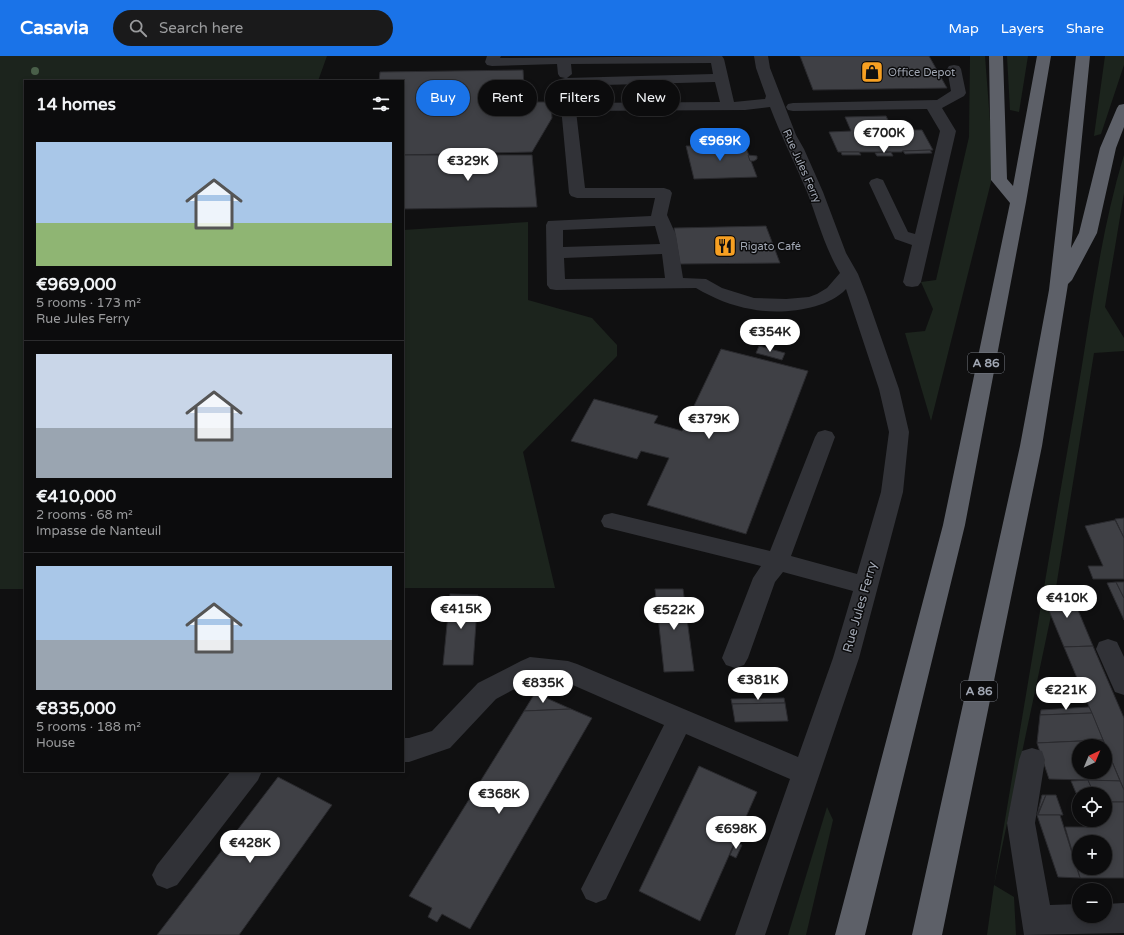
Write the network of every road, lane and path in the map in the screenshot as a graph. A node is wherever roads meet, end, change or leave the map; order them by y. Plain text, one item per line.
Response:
1 (494, 56) edge
2 (762, 56) edge
3 (774, 56) edge
4 (996, 56) edge
5 (1044, 56) edge
6 (1083, 56) edge
7 (563, 60) junction
8 (954, 69) dead end
9 (721, 78) junction
10 (566, 80) edge
11 (614, 81) edge
12 (773, 98) junction
13 (932, 104) junction
14 (728, 106) junction
15 (745, 106) junction
16 (614, 107) edge
17 (792, 107) junction
18 (1124, 108) edge
19 (569, 116) edge
20 (781, 118) junction
21 (877, 183) dead end
22 (1018, 202) junction
23 (661, 221) junction
24 (921, 242) junction
25 (669, 249) junction
26 (555, 253) junction
27 (849, 274) junction
28 (912, 282) dead end
29 (675, 283) junction
30 (1058, 290) junction
31 (825, 437) dead end
32 (612, 521) dead end
33 (777, 562) junction
34 (866, 586) junction
35 (1108, 648) dead end
36 (736, 658) dead end
37 (1124, 684) edge
38 (680, 719) junction
39 (404, 750) edge
40 (1032, 760) dead end
41 (247, 772) edge
42 (805, 773) junction
43 (166, 875) dead end
44 (596, 889) dead end
45 (1124, 918) edge
46 (1039, 928) edge
47 (750, 935) edge
48 (850, 935) edge
49 (927, 935) edge

1 - 7 street
2 - 12 street, Rue Jules Ferry
3 - 17 street, Rue Jules Ferry
4 - 22 highway
5 - 22 highway, A 86
6 - 30 highway, A 86
7 - 9 street
7 - 10 street
8 - 13 street
9 - 11 street
9 - 14 street
12 - 15 street
12 - 20 street, Rue Jules Ferry
13 - 17 street
13 - 24 street
14 - 15 street
14 - 16 street
15 - 20 street
17 - 27 street, Rue Jules Ferry
18 - 30 highway
19 - 23 street
20 - 27 street, Rue Jules Ferry
21 - 24 street
22 - 48 highway, A 86
23 - 25 street
23 - 26 street
24 - 28 street
25 - 26 street
25 - 29 street
26 - 29 street
27 - 29 street
27 - 34 street, Rue Jules Ferry
30 - 49 highway, A 86
31 - 33 street
32 - 33 street
33 - 34 street
33 - 36 street
34 - 42 street, Rue Jules Ferry
35 - 37 street
38 - 39 street
38 - 42 street
38 - 44 street
40 - 46 street
41 - 43 street
42 - 47 street, Rue Jules Ferry
45 - 46 street

